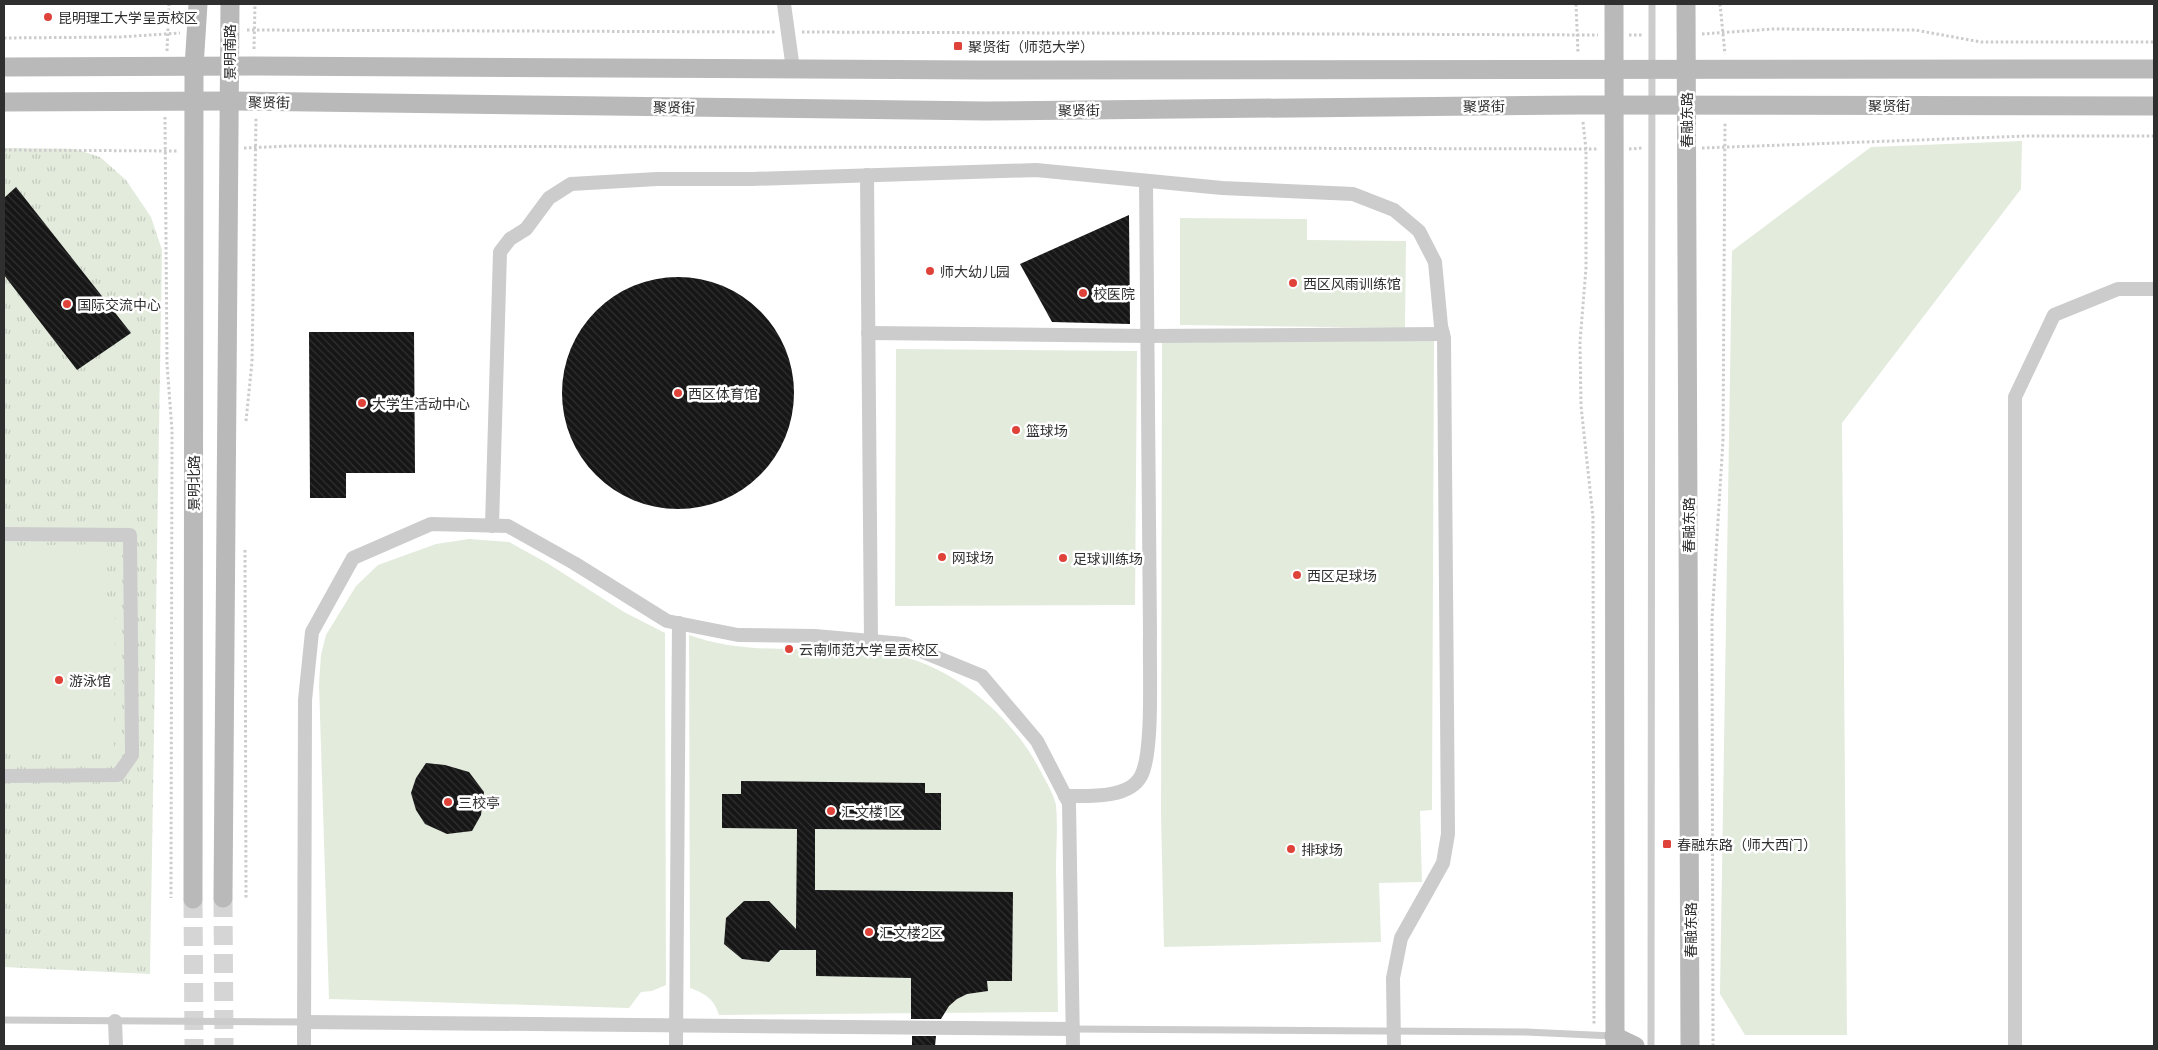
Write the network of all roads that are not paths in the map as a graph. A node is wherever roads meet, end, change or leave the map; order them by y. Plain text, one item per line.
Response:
1 (198, 4) edge
2 (230, 4) edge
3 (784, 4) edge
4 (1614, 4) edge
5 (1652, 4) edge
6 (1686, 4) edge
7 (229, 66) junction
8 (4, 67) edge
9 (194, 67) junction
10 (1614, 68) junction
11 (1652, 68) junction
12 (793, 69) junction
13 (1686, 69) junction
14 (2154, 69) edge
15 (194, 101) junction
16 (229, 101) junction
17 (4, 102) edge
18 (1614, 105) junction
19 (1652, 105) junction
20 (1685, 105) junction
21 (2154, 106) edge
22 (867, 176) junction
23 (1146, 181) junction
24 (2154, 289) edge
25 (868, 333) junction
26 (1443, 334) junction
27 (1148, 336) junction
28 (492, 526) junction
29 (4, 534) edge
30 (679, 623) junction
31 (871, 641) junction
32 (4, 776) edge
33 (1065, 796) junction
34 (223, 898) tunnel mouth
35 (193, 899) tunnel mouth
36 (4, 1020) edge
37 (115, 1020) junction
38 (304, 1022) junction
39 (677, 1025) junction
40 (1073, 1029) junction
41 (1394, 1032) junction
42 (1614, 1041) edge
43 (116, 1046) edge
44 (304, 1046) edge
45 (676, 1046) edge
46 (1073, 1046) edge
47 (1394, 1046) edge
48 (1635, 1046) edge
49 (1651, 1046) edge
50 (1690, 1046) edge
51 (2014, 1046) edge

1 - 9 main road
2 - 7 main road, 景明南路
3 - 12 street
4 - 10 main road
5 - 11 lane
6 - 13 main road, 春融东路
7 - 9 main road
7 - 12 main road
7 - 16 main road, 景明南路
8 - 9 main road
9 - 15 main road, 景明北路
10 - 11 main road
10 - 12 main road
10 - 18 main road
11 - 13 main road
11 - 19 lane
13 - 14 main road
13 - 20 main road, 春融东路
15 - 16 main road, 聚贤街
15 - 17 main road, 聚贤街
15 - 35 main road, 景明北路
16 - 18 main road, 聚贤街
16 - 34 main road
18 - 19 main road, 聚贤街
18 - 42 main road
19 - 20 main road, 聚贤街
19 - 49 lane
20 - 21 main road, 聚贤街
20 - 50 main road, 春融东路
22 - 23 street
22 - 25 street
22 - 28 street
23 - 26 street
23 - 27 street
24 - 51 street
25 - 27 street
25 - 31 street
26 - 27 street
26 - 41 street
27 - 33 street
28 - 30 street
28 - 38 street
29 - 32 street
30 - 31 street
30 - 39 street
31 - 33 street
33 - 40 street
36 - 37 lane
37 - 38 lane
37 - 43 street
38 - 39 street
38 - 44 street
39 - 40 street
39 - 45 street
40 - 41 lane
40 - 46 street
41 - 42 lane
41 - 47 street
42 - 48 main road

